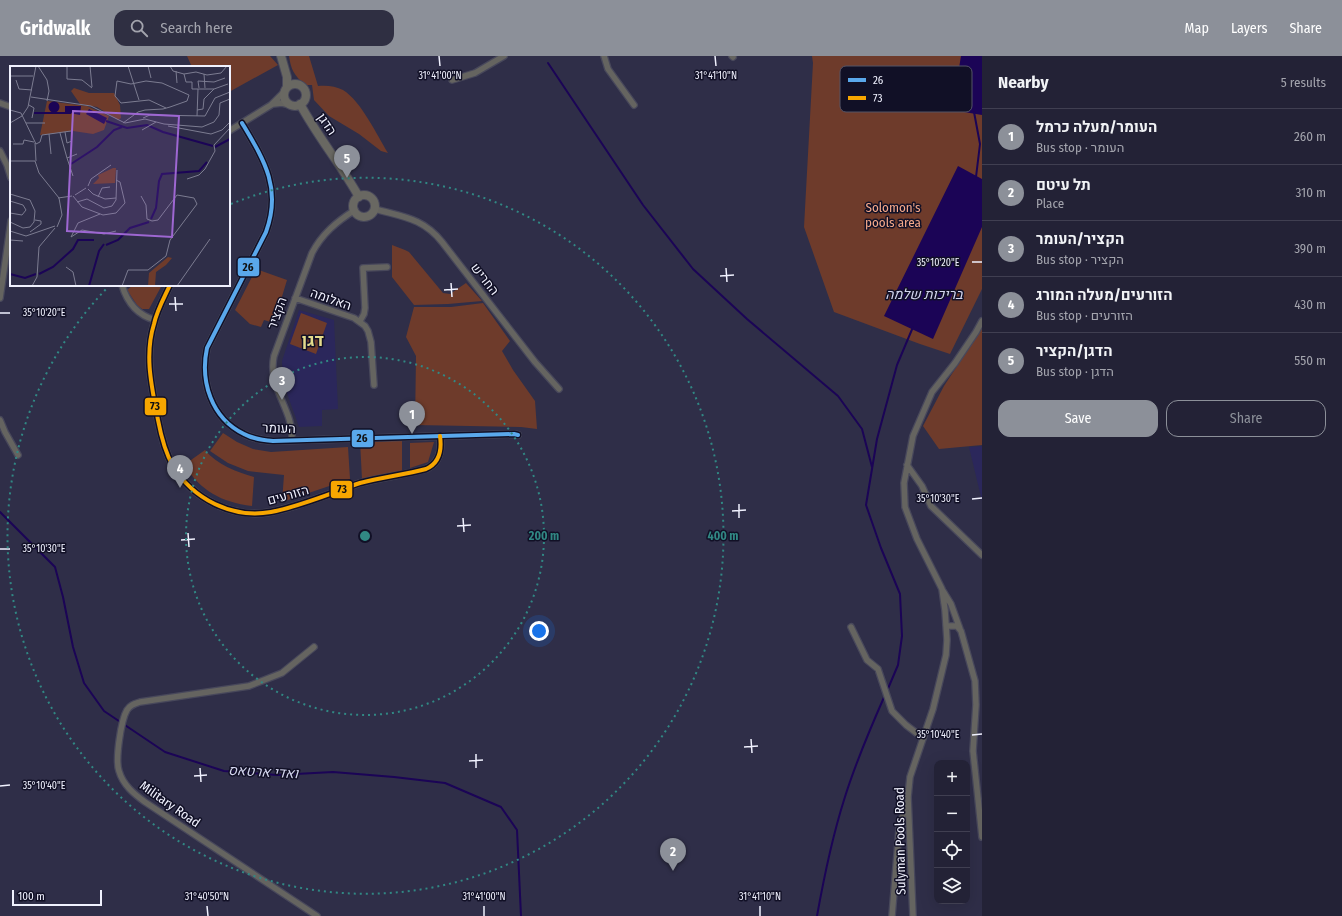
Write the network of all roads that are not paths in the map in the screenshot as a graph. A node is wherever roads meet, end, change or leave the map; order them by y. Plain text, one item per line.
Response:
1 (281, 56) edge
2 (504, 56) edge
3 (604, 56) edge
4 (286, 72) junction
5 (452, 80) dead end
6 (299, 85) junction
7 (285, 90) junction
8 (0, 103) edge
9 (300, 104) junction
10 (290, 105) junction
11 (634, 105) dead end
12 (269, 106) junction
13 (10, 107) edge
14 (242, 123) junction
15 (230, 130) edge
16 (0, 151) edge
17 (10, 174) edge
18 (359, 197) junction
19 (375, 209) junction
20 (355, 210) junction
21 (10, 228) edge
22 (387, 267) dead end
23 (122, 286) edge
24 (170, 286) edge
25 (0, 298) edge
26 (295, 298) junction
27 (155, 320) junction
28 (360, 321) junction
29 (982, 321) edge
30 (374, 385) dead end
31 (559, 389) dead end
32 (0, 420) edge
33 (518, 435) dead end
34 (440, 436) junction
35 (292, 440) junction
36 (18, 454) dead end
37 (906, 465) junction
38 (982, 555) edge
39 (942, 589) junction
40 (947, 626) junction
41 (852, 627) dead end
42 (961, 631) junction
43 (314, 647) dead end
44 (923, 738) junction
45 (908, 797) junction
46 (982, 838) edge
47 (317, 916) edge
48 (892, 916) edge
49 (913, 916) edge

1 - 4 street
2 - 5 street
3 - 11 street
4 - 6 street
4 - 7 street
6 - 7 street
6 - 9 street
7 - 10 street
7 - 12 street
8 - 13 street
9 - 10 street
9 - 18 street, הדגן
10 - 12 street
12 - 14 street
14 - 15 street
14 - 35 street, העומר
16 - 17 street
18 - 19 street
18 - 20 street
19 - 20 street
19 - 31 street, החריש
20 - 26 street, הקציר
21 - 25 street
22 - 28 street, האלומה
23 - 27 street
24 - 27 street, הזורעים
26 - 28 street, האלומה
26 - 35 street, הקציר
27 - 34 street, הזורעים
28 - 30 street, האלומה
29 - 37 street, Sulyman Pools Road
32 - 36 street
33 - 34 street, העומר
34 - 35 street, העומר
37 - 38 street
37 - 39 street, Sulyman Pools Road
39 - 40 street, Sulyman Pools Road
39 - 42 street
40 - 42 street
40 - 44 street, Sulyman Pools Road
41 - 44 street
42 - 46 street
43 - 47 street, Military Road
44 - 45 street, Sulyman Pools Road
45 - 48 street
45 - 49 street, Sulyman Pools Road

